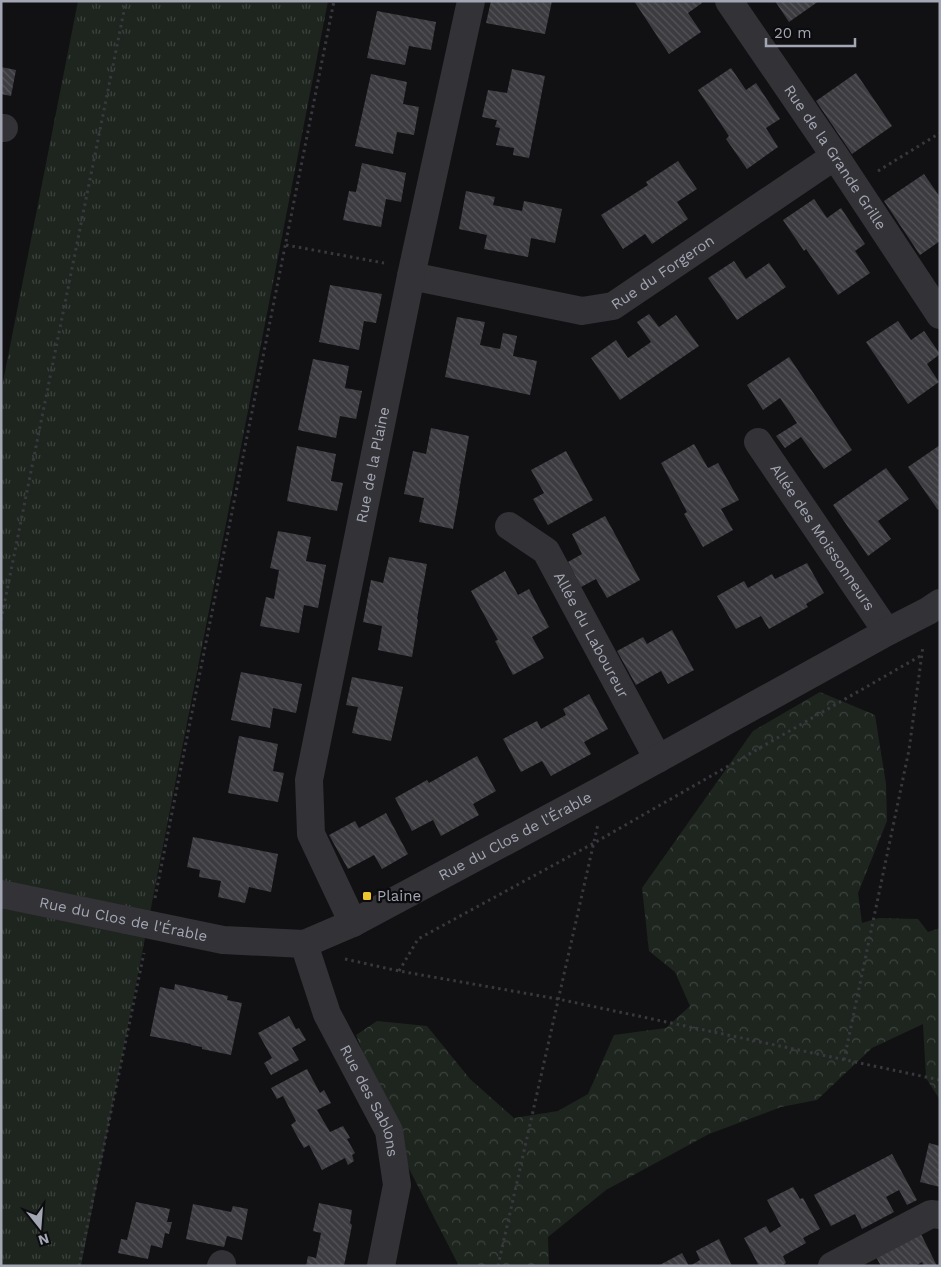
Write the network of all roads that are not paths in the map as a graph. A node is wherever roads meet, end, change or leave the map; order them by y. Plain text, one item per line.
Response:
1 (471, 1) edge
2 (729, 1) edge
3 (835, 156) junction
4 (412, 272) junction
5 (940, 315) edge
6 (758, 442) dead end
7 (509, 526) dead end
8 (934, 607) edge
9 (887, 632) junction
10 (658, 759) junction
11 (1, 894) edge
12 (353, 923) junction
13 (307, 954) junction
14 (940, 1215) edge
15 (381, 1266) edge
16 (832, 1266) edge

1 - 4 street, Rue de la Plaine
2 - 3 street, Rue de la Grande Grille
3 - 4 street, Rue du Forgeron
3 - 5 street, Rue de la Grande Grille
4 - 12 street, Rue de la Plaine
6 - 9 street, Allée des Moissonneurs
7 - 10 street, Allée du Laboureur
8 - 9 street, Rue du Clos de l'Érable
9 - 10 street, Rue du Clos de l'Érable
10 - 12 street, Rue du Clos de l'Érable
11 - 13 street, Rue du Clos de l'Érable
12 - 13 street, Rue du Clos de l'Érable
13 - 15 street, Rue des Sablons
14 - 16 street

